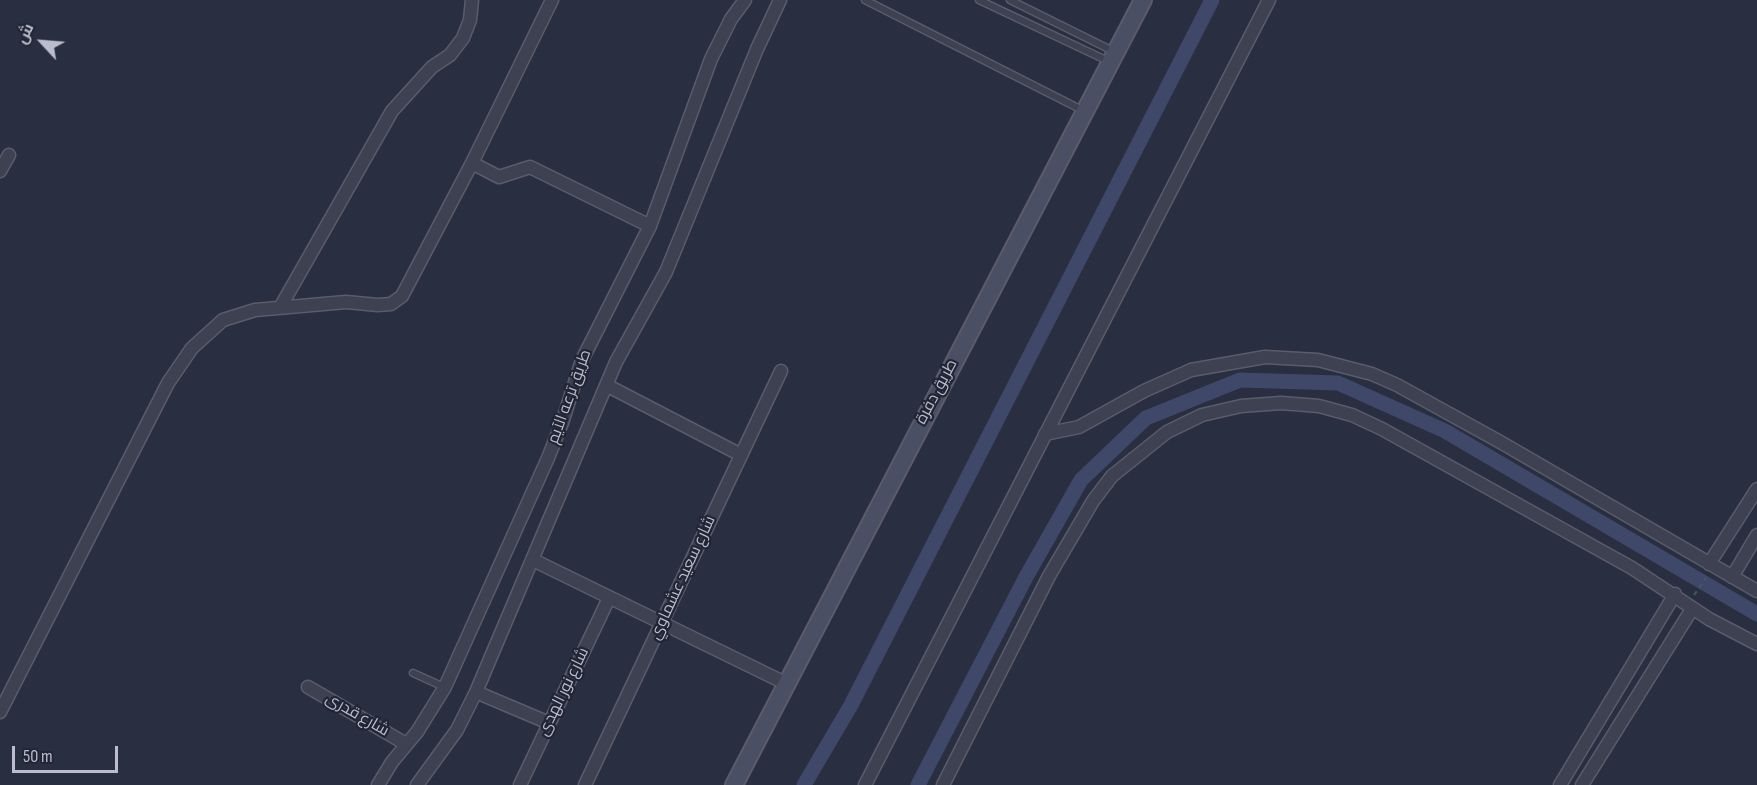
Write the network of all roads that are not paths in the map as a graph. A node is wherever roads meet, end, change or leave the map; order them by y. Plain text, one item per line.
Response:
1 (472, 0) edge
2 (552, 0) edge
3 (745, 0) edge
4 (780, 0) edge
5 (865, 0) edge
6 (979, 0) edge
7 (1010, 0) edge
8 (1143, 0) edge
9 (1269, 0) edge
10 (1113, 57) junction
11 (1085, 111) junction
12 (9, 155) dead end
13 (472, 163) junction
14 (0, 171) edge
15 (650, 226) junction
16 (281, 306) junction
17 (781, 371) dead end
18 (608, 386) junction
19 (1045, 434) junction
20 (741, 455) junction
21 (1757, 489) edge
22 (1757, 536) edge
23 (533, 560) junction
24 (1712, 565) junction
25 (1732, 577) junction
26 (1757, 591) edge
27 (1675, 594) junction
28 (609, 598) junction
29 (1690, 607) junction
30 (661, 624) junction
31 (1757, 644) edge
32 (413, 673) dead end
33 (787, 684) junction
34 (308, 687) dead end
35 (445, 687) junction
36 (476, 692) junction
37 (0, 712) edge
38 (549, 723) junction
39 (406, 744) junction
40 (378, 785) edge
41 (417, 785) edge
42 (520, 785) edge
43 (585, 785) edge
44 (734, 785) edge
45 (865, 785) edge
46 (943, 785) edge
47 (1560, 785) edge
48 (1582, 785) edge

1 - 16 street
2 - 13 street
3 - 15 street, طريق ترعه الآيم
4 - 18 street, طريق ترعه الآيم
5 - 11 lane
6 - 10 lane
7 - 10 lane
8 - 10 main road, طريق دفرة
9 - 19 street
10 - 11 main road, طريق دفرة
11 - 33 main road, طريق دفرة
12 - 14 street
13 - 15 street
13 - 16 street
15 - 35 street, طريق ترعه الآيم
16 - 37 street
17 - 20 street, شارع سعيد عشماوي
18 - 20 street
18 - 23 street, طريق ترعه الآيم
19 - 24 street
19 - 45 street
20 - 30 street, شارع سعيد عشماوي
21 - 24 street
22 - 25 street
23 - 28 street
23 - 36 street, طريق ترعه الآيم
24 - 25 street
25 - 26 street
27 - 29 street
27 - 46 street
27 - 47 street
28 - 30 street
28 - 38 street, شارع نور الهدى
29 - 31 street
29 - 48 street
30 - 33 street
30 - 43 street, شارع سعيد عشماوي
32 - 35 lane
33 - 44 main road, طريق دفرة
34 - 39 street, شارع قدرى
35 - 39 street, طريق ترعه الآيم
36 - 38 street
36 - 41 street, طريق ترعه الآيم
38 - 42 street, شارع نور الهدى
39 - 40 street, طريق ترعه الآيم

